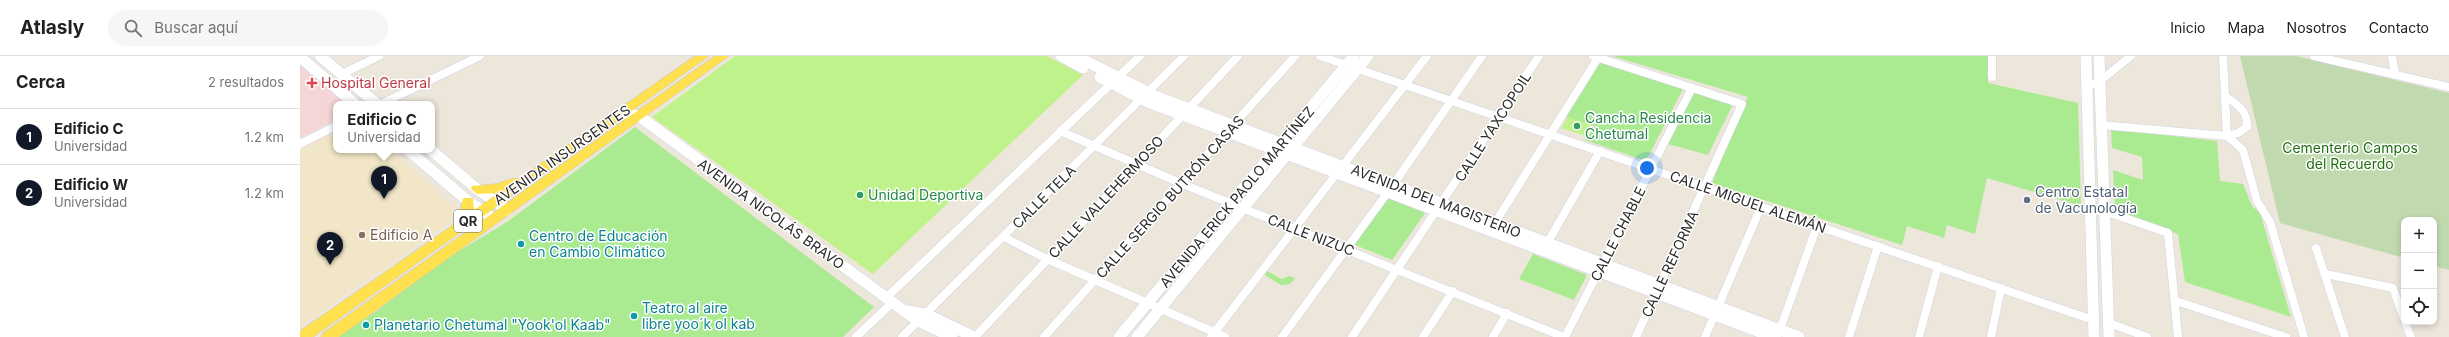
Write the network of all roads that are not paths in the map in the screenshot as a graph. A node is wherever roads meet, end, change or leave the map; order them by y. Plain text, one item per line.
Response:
1 (300, 56) edge
2 (320, 56) edge
3 (379, 56) edge
4 (480, 56) edge
5 (703, 56) edge
6 (723, 56) edge
7 (1140, 56) edge
8 (1184, 56) edge
9 (1238, 56) edge
10 (1295, 56) edge
11 (1320, 56) edge
12 (1354, 56) edge
13 (1368, 56) edge
14 (1427, 56) edge
15 (1482, 56) edge
16 (1539, 56) edge
17 (1992, 56) edge
18 (2086, 56) edge
19 (2099, 56) edge
20 (2131, 56) edge
21 (2223, 56) edge
22 (2315, 56) edge
23 (2392, 56) edge
24 (1070, 57) edge
25 (1595, 57) edge
26 (1347, 65) junction
27 (1358, 68) junction
28 (342, 74) junction
29 (2395, 75) junction
30 (1992, 77) dead end
31 (1114, 80) junction
32 (2100, 81) junction
33 (1406, 85) junction
34 (2087, 87) junction
35 (1692, 88) junction
36 (2449, 88) edge
37 (1145, 96) junction
38 (2225, 96) junction
39 (1450, 100) junction
40 (352, 101) edge
41 (374, 101) edge
42 (387, 101) edge
43 (631, 111) junction
44 (1186, 111) junction
45 (1499, 116) junction
46 (2101, 125) junction
47 (333, 128) edge
48 (1231, 128) junction
49 (1060, 131) junction
50 (1549, 134) junction
51 (2227, 136) junction
52 (300, 144) edge
53 (1094, 147) junction
54 (1280, 147) junction
55 (1291, 151) junction
56 (1600, 151) junction
57 (412, 153) edge
58 (435, 153) edge
59 (1137, 165) junction
60 (1340, 169) junction
61 (1652, 169) junction
62 (532, 176) junction
63 (1180, 183) junction
64 (1706, 187) junction
65 (1390, 188) junction
66 (477, 189) junction
67 (468, 201) junction
68 (494, 202) junction
69 (1232, 204) junction
70 (1440, 207) junction
71 (1761, 207) junction
72 (1243, 208) junction
73 (2090, 209) junction
74 (507, 210) junction
75 (482, 211) junction
76 (2105, 212) junction
77 (494, 219) junction
78 (1495, 223) junction
79 (1817, 226) junction
80 (1294, 229) junction
81 (452, 232) junction
82 (1004, 237) junction
83 (440, 240) junction
84 (1878, 246) junction
85 (454, 247) junction
86 (1545, 247) junction
87 (2316, 248) dead end
88 (1346, 249) junction
89 (1047, 259) junction
90 (1938, 266) junction
91 (1600, 267) junction
92 (1398, 268) junction
93 (2326, 274) junction
94 (1095, 280) junction
95 (2001, 288) junction
96 (1659, 289) junction
97 (1453, 291) junction
98 (889, 301) junction
99 (2176, 301) junction
100 (1148, 302) junction
101 (1160, 309) junction
102 (1716, 310) junction
103 (2401, 312) edge
104 (1507, 313) junction
105 (922, 317) junction
106 (2094, 320) junction
107 (2109, 323) junction
108 (2406, 325) edge
109 (1212, 335) edge
110 (1777, 335) edge
111 (302, 337) edge
112 (328, 337) edge
113 (856, 337) edge
114 (902, 337) edge
115 (952, 337) edge
116 (974, 337) edge
117 (1044, 337) edge
118 (1119, 337) edge
119 (1136, 337) edge
120 (1225, 337) edge
121 (1282, 337) edge
122 (1352, 337) edge
123 (1424, 337) edge
124 (1493, 337) edge
125 (1565, 337) edge
126 (1636, 337) edge
127 (1705, 337) edge
128 (1799, 337) edge
129 (1848, 337) edge
130 (1919, 337) edge
131 (1991, 337) edge
132 (2094, 337) edge
133 (2109, 337) edge
134 (2147, 337) edge
135 (2178, 337) edge
136 (2286, 337) edge
137 (2304, 337) edge
138 (2345, 337) edge
139 (2410, 337) edge

1 - 40 main road
2 - 28 main road
3 - 28 street
4 - 42 street
5 - 43 main road, AVENIDA INSURGENTES / QR
6 - 43 main road, AVENIDA INSURGENTES / QR
7 - 31 street
8 - 37 street, CALLE TELA
9 - 44 street, CALLE VALLEHERMOSO
10 - 48 street, CALLE SERGIO BUTRÓN CASAS
11 - 26 street, CALLE MIGUEL ALEMÁN
12 - 26 main road, AVENIDA ERICK PAOLO MARTÍNEZ
13 - 27 main road, AVENIDA ERICK PAOLO MARTÍNEZ
14 - 33 street
15 - 39 street
16 - 45 street, CALLE YAXCOPOIL
17 - 30 street
18 - 34 main road
19 - 32 main road
20 - 32 street
21 - 38 street
22 - 29 street
23 - 29 street
24 - 31 main road, AVENIDA DEL MAGISTERIO
25 - 35 street
25 - 50 street
26 - 27 street, CALLE MIGUEL ALEMÁN
26 - 54 main road, AVENIDA ERICK PAOLO MARTÍNEZ
27 - 33 street, CALLE MIGUEL ALEMÁN
27 - 55 main road, AVENIDA ERICK PAOLO MARTÍNEZ
28 - 41 main road
29 - 36 street
31 - 37 main road, AVENIDA DEL MAGISTERIO
31 - 49 street
32 - 34 street
32 - 46 main road
33 - 39 street, CALLE MIGUEL ALEMÁN
33 - 60 street
34 - 73 main road
35 - 61 street, CALLE CHABLE
35 - 64 street, CALLE REFORMA
37 - 44 main road, AVENIDA DEL MAGISTERIO
37 - 53 street, CALLE TELA
38 - 51 street
38 - 51 street
39 - 45 street, CALLE MIGUEL ALEMÁN
39 - 65 street
43 - 62 main road, AVENIDA INSURGENTES / QR
43 - 74 main road, AVENIDA INSURGENTES / QR
43 - 98 main road, AVENIDA NICOLÁS BRAVO
44 - 48 main road, AVENIDA DEL MAGISTERIO
44 - 59 street, CALLE VALLEHERMOSO
45 - 50 street, CALLE MIGUEL ALEMÁN
45 - 70 street, CALLE YAXCOPOIL
46 - 51 street
46 - 76 main road
47 - 52 street
48 - 54 main road, AVENIDA DEL MAGISTERIO
48 - 63 street, CALLE SERGIO BUTRÓN CASAS
49 - 53 street, CALLE NIZUC
49 - 98 street
50 - 56 street, CALLE MIGUEL ALEMÁN
50 - 78 street
51 - 137 street
53 - 59 street, CALLE NIZUC
53 - 82 street, CALLE TELA
54 - 55 main road, AVENIDA DEL MAGISTERIO
54 - 69 main road, AVENIDA ERICK PAOLO MARTÍNEZ
55 - 60 main road, AVENIDA DEL MAGISTERIO
55 - 72 main road, AVENIDA ERICK PAOLO MARTÍNEZ
56 - 61 street, CALLE MIGUEL ALEMÁN
56 - 86 street
57 - 67 main road
58 - 66 main road
59 - 63 street, CALLE NIZUC
59 - 89 street, CALLE VALLEHERMOSO
60 - 65 main road, AVENIDA DEL MAGISTERIO
60 - 80 street
61 - 64 street, CALLE MIGUEL ALEMÁN
61 - 91 street, CALLE CHABLE
62 - 66 main road
62 - 68 main road, AVENIDA INSURGENTES / QR
63 - 69 street, CALLE NIZUC
63 - 94 street, CALLE SERGIO BUTRÓN CASAS
64 - 71 street, CALLE MIGUEL ALEMÁN
64 - 96 street, CALLE REFORMA
65 - 70 main road, AVENIDA DEL MAGISTERIO
65 - 88 street
66 - 68 main road
67 - 75 main road
67 - 81 main road
68 - 74 main road
68 - 75 main road, AVENIDA INSURGENTES / QR
69 - 72 street, CALLE NIZUC
69 - 100 main road, AVENIDA ERICK PAOLO MARTÍNEZ
70 - 78 main road, AVENIDA DEL MAGISTERIO
70 - 86 main road, AVENIDA DEL MAGISTERIO
70 - 92 street, CALLE YAXCOPOIL
71 - 79 street, CALLE MIGUEL ALEMÁN
71 - 102 street
72 - 80 street, CALLE NIZUC
72 - 101 main road, AVENIDA ERICK PAOLO MARTÍNEZ
73 - 76 street
73 - 106 main road
74 - 77 main road, AVENIDA INSURGENTES / QR
75 - 77 main road
75 - 81 main road, AVENIDA INSURGENTES / QR
76 - 99 street
76 - 107 main road
77 - 85 main road, AVENIDA INSURGENTES / QR
78 - 86 main road, AVENIDA DEL MAGISTERIO
79 - 84 street, CALLE MIGUEL ALEMÁN
79 - 110 street
80 - 88 street, CALLE NIZUC
80 - 109 street
81 - 83 main road, AVENIDA INSURGENTES / QR
82 - 89 street
82 - 105 street, CALLE TELA
83 - 85 main road
83 - 111 main road, AVENIDA INSURGENTES / QR
84 - 90 street, CALLE MIGUEL ALEMÁN
84 - 129 street
85 - 112 main road, AVENIDA INSURGENTES / QR
86 - 91 main road, AVENIDA DEL MAGISTERIO
87 - 93 street
88 - 92 street, CALLE NIZUC
88 - 121 street
89 - 94 street
89 - 116 street, CALLE VALLEHERMOSO
90 - 95 street, CALLE MIGUEL ALEMÁN
90 - 130 street
91 - 96 main road, AVENIDA DEL MAGISTERIO
91 - 125 street, CALLE CHABLE
92 - 97 street, CALLE NIZUC
92 - 122 street, CALLE YAXCOPOIL
93 - 103 street
93 - 138 street
94 - 100 street
94 - 117 street, CALLE SERGIO BUTRÓN CASAS
95 - 106 street, CALLE MIGUEL ALEMÁN
95 - 131 street
96 - 102 main road, AVENIDA DEL MAGISTERIO
96 - 126 street, CALLE REFORMA
97 - 104 street, CALLE NIZUC
97 - 123 street
98 - 105 main road, AVENIDA NICOLÁS BRAVO
98 - 113 street
99 - 135 street
99 - 136 street
100 - 101 street
100 - 118 main road, AVENIDA ERICK PAOLO MARTÍNEZ
101 - 109 street
101 - 119 main road, AVENIDA ERICK PAOLO MARTÍNEZ
102 - 110 main road, AVENIDA DEL MAGISTERIO
102 - 127 street
104 - 124 street
104 - 125 street, CALLE NIZUC
105 - 114 street, CALLE TELA
105 - 115 main road, AVENIDA NICOLÁS BRAVO
105 - 116 main road, AVENIDA NICOLÁS BRAVO
106 - 132 main road
107 - 133 main road
107 - 134 street
108 - 139 street
109 - 120 street
110 - 128 main road, AVENIDA DEL MAGISTERIO

